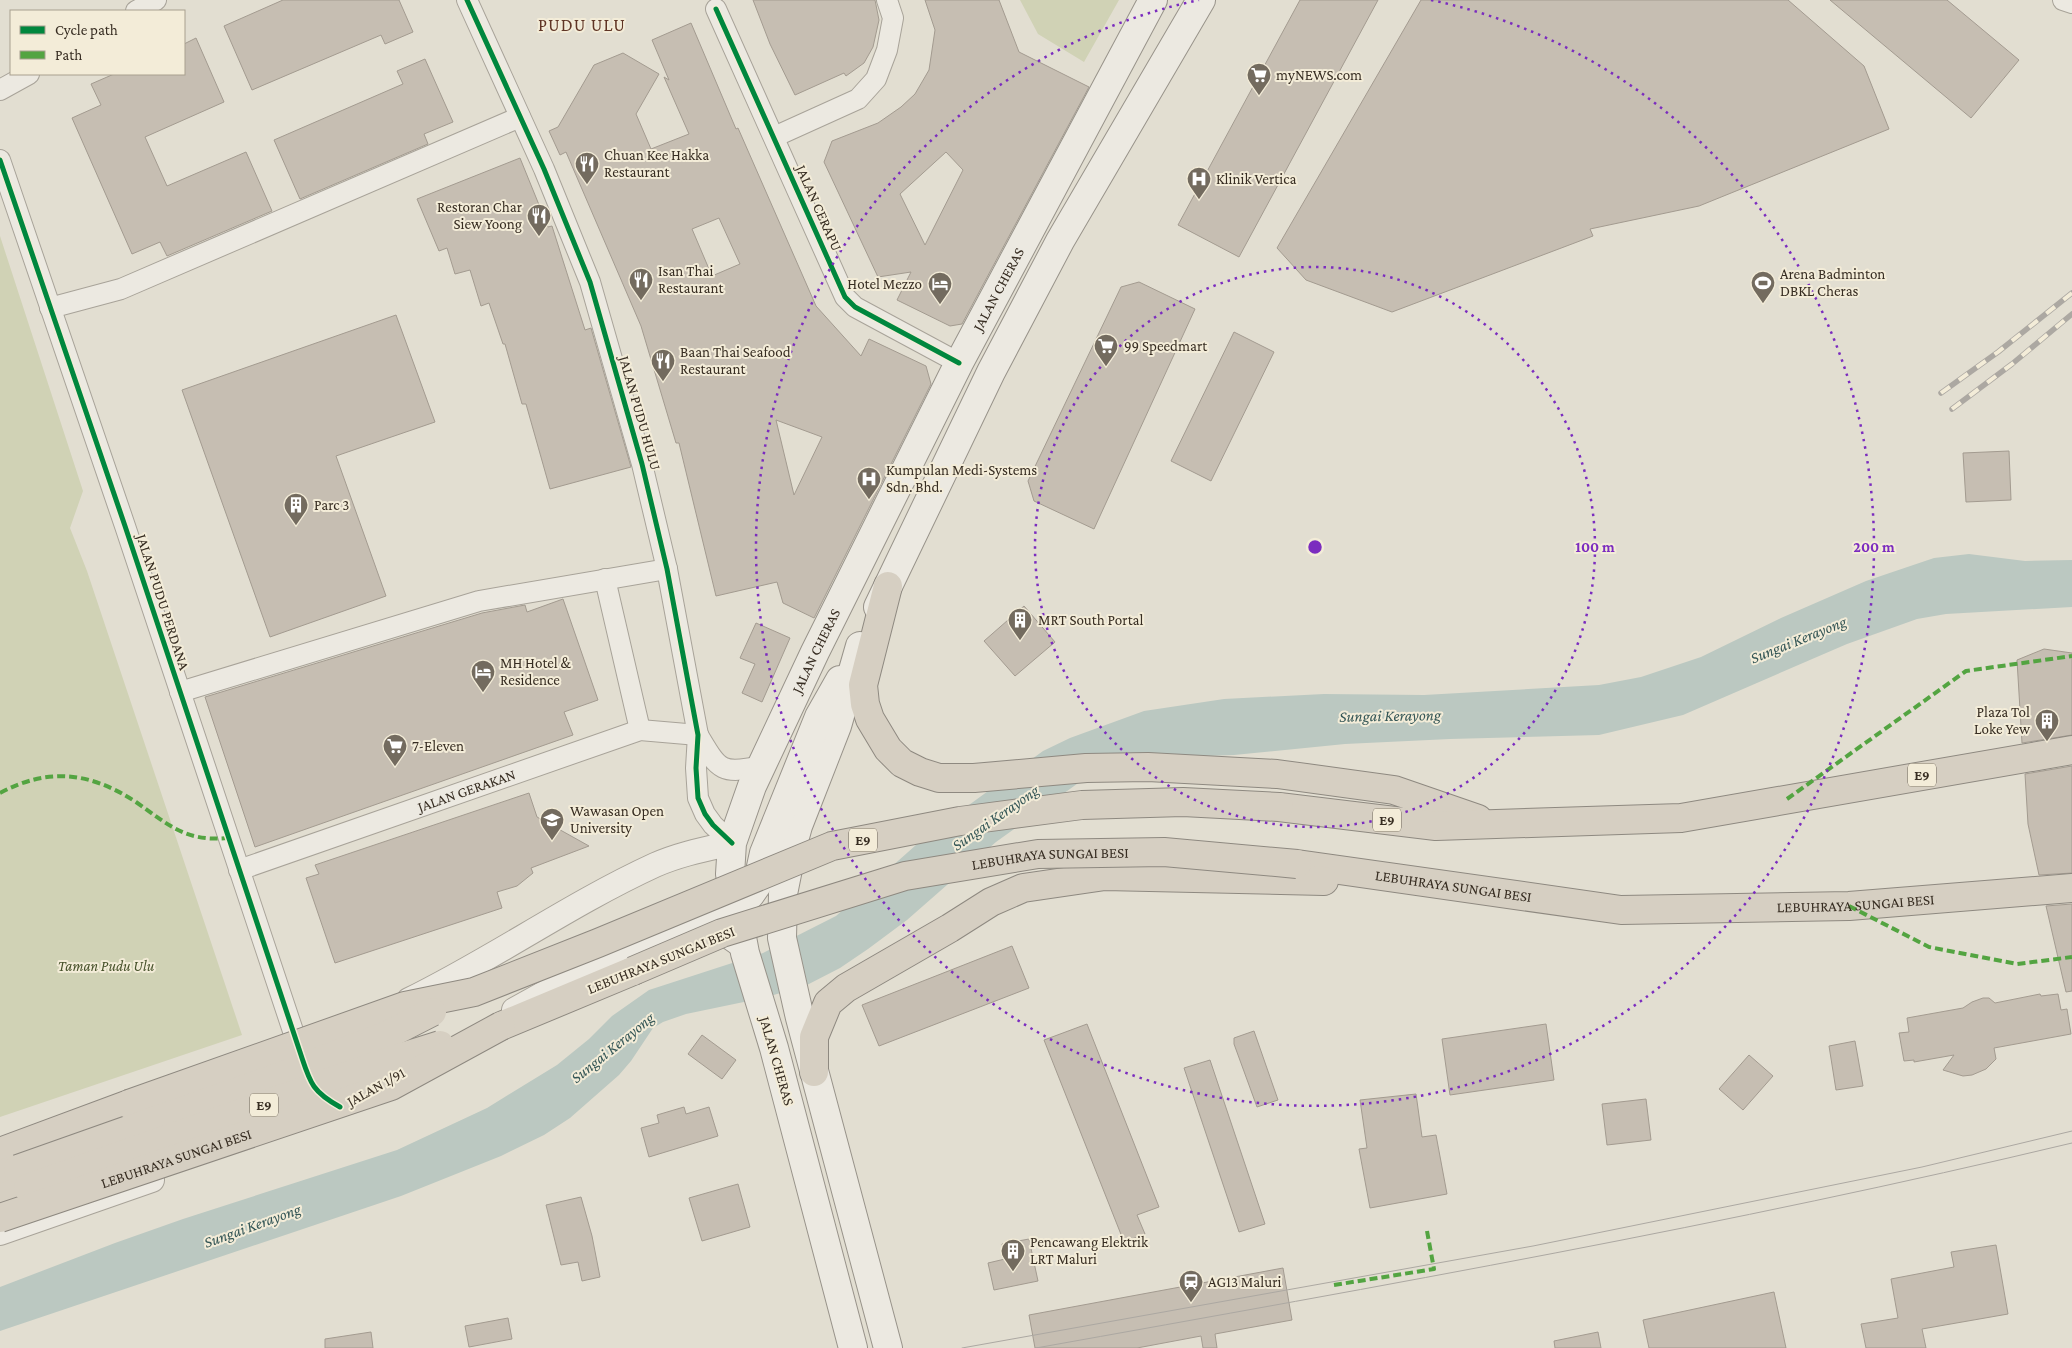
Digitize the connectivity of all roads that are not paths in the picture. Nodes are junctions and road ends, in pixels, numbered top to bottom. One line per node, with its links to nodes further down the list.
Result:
1 (156, 0): 9 (street)
2 (467, 0): 12 (street, JALAN PUDU HULU)
3 (887, 0): 13 (street)
4 (1153, 0): 16 (main road, JALAN CHERAS)
5 (1201, 0): 19 (main road)
6 (2063, 0): 7 (street)
7 (2072, 3)
8 (716, 9): 13 (street, JALAN CERAPU)
9 (138, 10)
10 (27, 75): 11 (street)
11 (0, 90)
12 (520, 117): 15 (street); 17 (street, JALAN PUDU HULU)
13 (774, 137): 16 (street, JALAN CERAPU)
14 (0, 160): 15 (street, JALAN PUDU PERDANA)
15 (50, 308): 21 (street, JALAN PUDU PERDANA)
16 (959, 363): 25 (main road, JALAN CHERAS)
17 (667, 569): 18 (street); 23 (street, JALAN PUDU HULU)
18 (605, 579): 21 (street); 22 (street)
19 (888, 586): 20 (main road); 26 (highway)
20 (860, 646): 28 (main road); 29 (main road)
21 (180, 692): 30 (street, JALAN PUDU PERDANA)
22 (640, 730): 23 (street, JALAN GERAKAN); 30 (street, JALAN GERAKAN)
23 (698, 735): 25 (street, JALAN PUDU HULU); 27 (street, JALAN PUDU HULU)
24 (2072, 750): 26 (highway, E9)
25 (762, 766): 27 (main road, JALAN CHERAS)
26 (1496, 826): 41 (highway, E9, bridge)
27 (732, 844): 28 (main road); 33 (main road, JALAN CHERAS); 37 (street)
28 (764, 853): 29 (main road); 33 (main road)
29 (787, 869): 38 (main road)
30 (240, 870): 37 (street, JALAN PUDU PERDANA)
31 (1415, 882): 32 (highway, LEBUHRAYA SUNGAI BESI / E9); 36 (highway, LEBUHRAYA SUNGAI BESI / E9, bridge); 38 (highway)
32 (2072, 888)
33 (736, 906): 34 (street, JALAN 1/91); 35 (main road, JALAN CHERAS)
34 (700, 920): 35 (main road); 39 (street, JALAN 1/91)
35 (744, 949): 46 (main road, JALAN CHERAS)
36 (501, 1026): 41 (highway, E9, bridge); 44 (highway, LEBUHRAYA SUNGAI BESI / E9, bridge)
37 (300, 1052): 39 (street); 40 (street)
38 (814, 1072): 47 (main road)
39 (340, 1107): 42 (street, JALAN 1/91)
40 (92, 1127): 41 (highway); 42 (street)
41 (9, 1168): 43 (highway, E9)
42 (122, 1191): 45 (street, JALAN 1/91)
43 (0, 1198)
44 (0, 1218)
45 (0, 1233)
46 (853, 1348)
47 (888, 1348)

